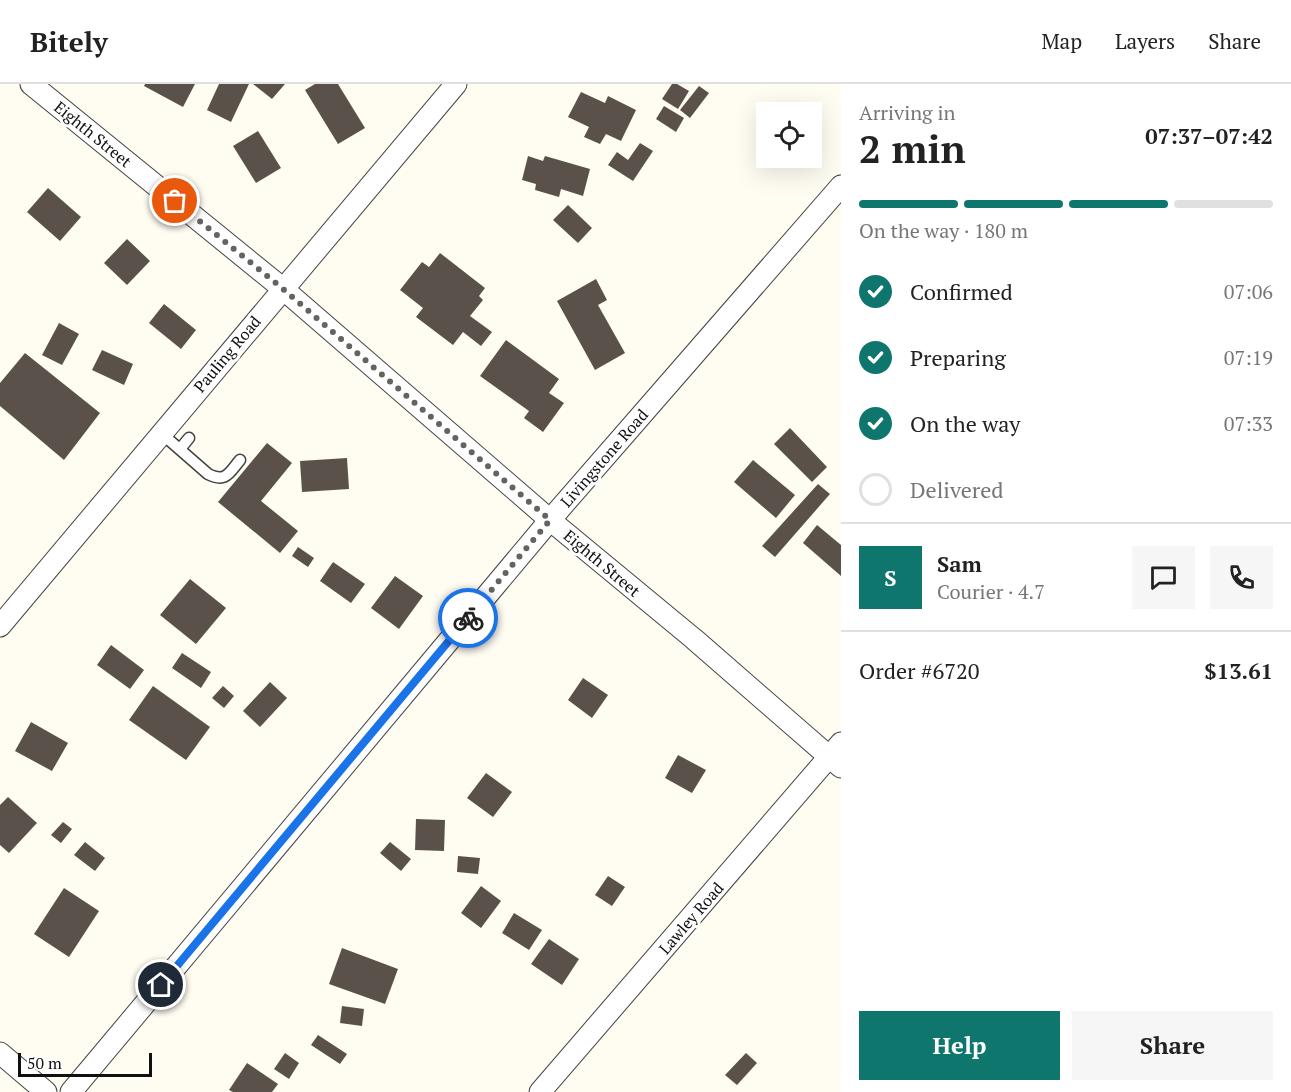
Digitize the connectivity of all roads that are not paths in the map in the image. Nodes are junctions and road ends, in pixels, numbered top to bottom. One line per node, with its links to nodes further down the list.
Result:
1 (32, 84): 4 (street, Eighth Street)
2 (456, 84): 4 (street, Pauling Road)
3 (841, 186): 9 (street, Livingstone Road)
4 (282, 288): 5 (street, Pauling Road); 9 (street, Eighth Street)
5 (161, 433): 7 (lane); 10 (street, Pauling Road)
6 (189, 438): 7 (lane)
7 (180, 449): 8 (lane)
8 (240, 460)
9 (550, 520): 11 (street, Eighth Street); 14 (street, Livingstone Road)
10 (0, 626)
11 (837, 756): 15 (street, Lawley Road)
12 (0, 1053): 13 (street)
13 (46, 1092)
14 (71, 1092)
15 (540, 1092)

